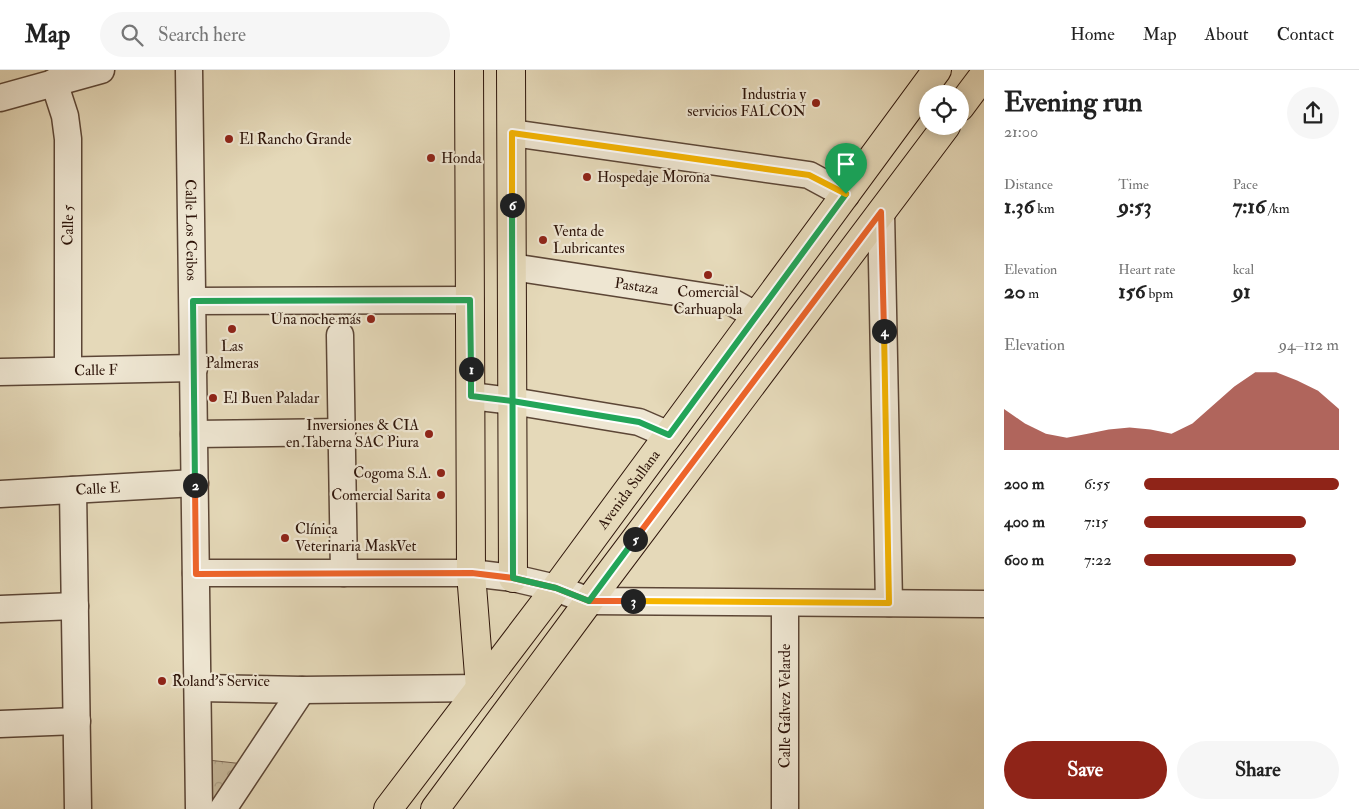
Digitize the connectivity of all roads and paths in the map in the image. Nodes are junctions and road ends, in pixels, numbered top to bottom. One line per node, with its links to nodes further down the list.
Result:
1 (101, 70): 7 (street)
2 (190, 70): 16 (street, Calle Los Ceibos)
3 (469, 70): 15 (main road)
4 (511, 70): 10 (main road)
5 (937, 70): 12 (main road, Avenida Sullana)
6 (979, 77): 8 (main road)
7 (54, 82): 9 (street); 20 (street, Calle 5)
8 (969, 93)
9 (0, 98)
10 (512, 133): 12 (street); 14 (main road)
11 (939, 135): 13 (main road)
12 (846, 194): 17 (main road, Avenida Sullana)
13 (881, 212): 35 (main road); 37 (street)
14 (512, 267): 17 (street, Pastaza); 23 (main road)
15 (470, 300): 16 (street); 22 (main road)
16 (193, 301): 19 (street, Calle Los Ceibos)
17 (757, 316): 26 (main road, Avenida Sullana)
18 (340, 335): 24 (street)
19 (194, 368): 20 (street, Calle F); 25 (street, Calle Los Ceibos)
20 (68, 370): 21 (street, Calle F)
21 (0, 372)
22 (471, 396): 23 (street); 31 (main road)
23 (512, 401): 26 (street); 33 (main road)
24 (342, 432): 25 (street); 30 (street)
25 (194, 434): 27 (street, Calle Los Ceibos)
26 (669, 435): 34 (main road, Avenida Sullana)
27 (195, 483): 28 (street, Calle E); 32 (street, Calle Los Ceibos)
28 (73, 490): 29 (street, Calle E); 39 (street)
29 (0, 494)
30 (344, 573): 31 (street); 32 (street)
31 (472, 573): 33 (street); 42 (main road)
32 (196, 574): 41 (street, Calle Los Ceibos)
33 (513, 578): 34 (street)
34 (556, 588): 35 (street); 42 (main road, Avenida Sullana)
35 (589, 601): 36 (street); 50 (main road)
36 (785, 603): 37 (street); 51 (street, Calle Gálvez Velarde)
37 (889, 603): 38 (street)
38 (984, 604)
39 (75, 606): 40 (street); 44 (street)
40 (0, 609)
41 (198, 688): 43 (street); 47 (street, Calle Los Ceibos)
42 (480, 688): 43 (street); 49 (main road, Avenida Sullana)
43 (302, 690): 48 (street)
44 (77, 721): 45 (street); 46 (street)
45 (0, 724)
46 (78, 809)
47 (200, 809)
48 (223, 809)
49 (388, 809)
50 (435, 809)
51 (785, 809)

